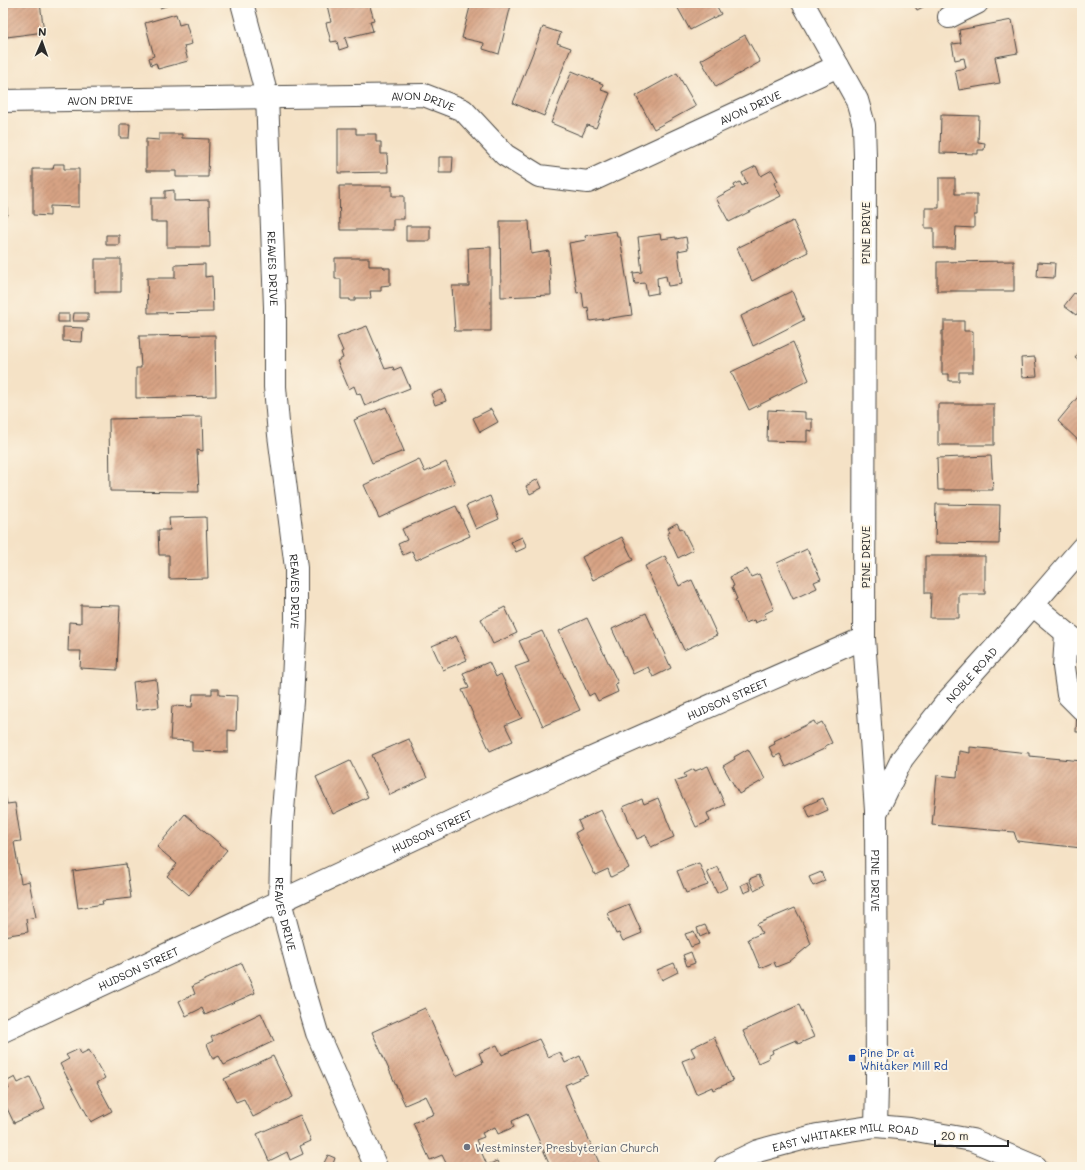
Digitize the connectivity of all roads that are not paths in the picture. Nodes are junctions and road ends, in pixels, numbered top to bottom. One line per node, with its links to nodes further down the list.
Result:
1 (242, 3): 6 (street, REAVES DRIVE)
2 (803, 3): 5 (street, PINE DRIVE)
3 (977, 3): 4 (street)
4 (949, 17)
5 (838, 66): 6 (street, AVON DRIVE); 10 (street, PINE DRIVE)
6 (267, 96): 7 (street, AVON DRIVE); 14 (street, REAVES DRIVE)
7 (3, 102)
8 (1082, 548): 9 (street, NOBLE ROAD)
9 (1033, 605): 11 (street); 13 (street, NOBLE ROAD)
10 (864, 638): 13 (street, PINE DRIVE); 14 (street, HUDSON STREET)
11 (1074, 639): 12 (street)
12 (1082, 709)
13 (876, 811): 16 (street, PINE DRIVE)
14 (280, 901): 15 (street, HUDSON STREET); 17 (street, REAVES DRIVE)
15 (3, 1031)
16 (876, 1126): 18 (street, EAST WHITAKER MILL ROAD); 19 (street, EAST WHITAKER MILL ROAD)
17 (376, 1167)
18 (725, 1167)
19 (1036, 1167)

